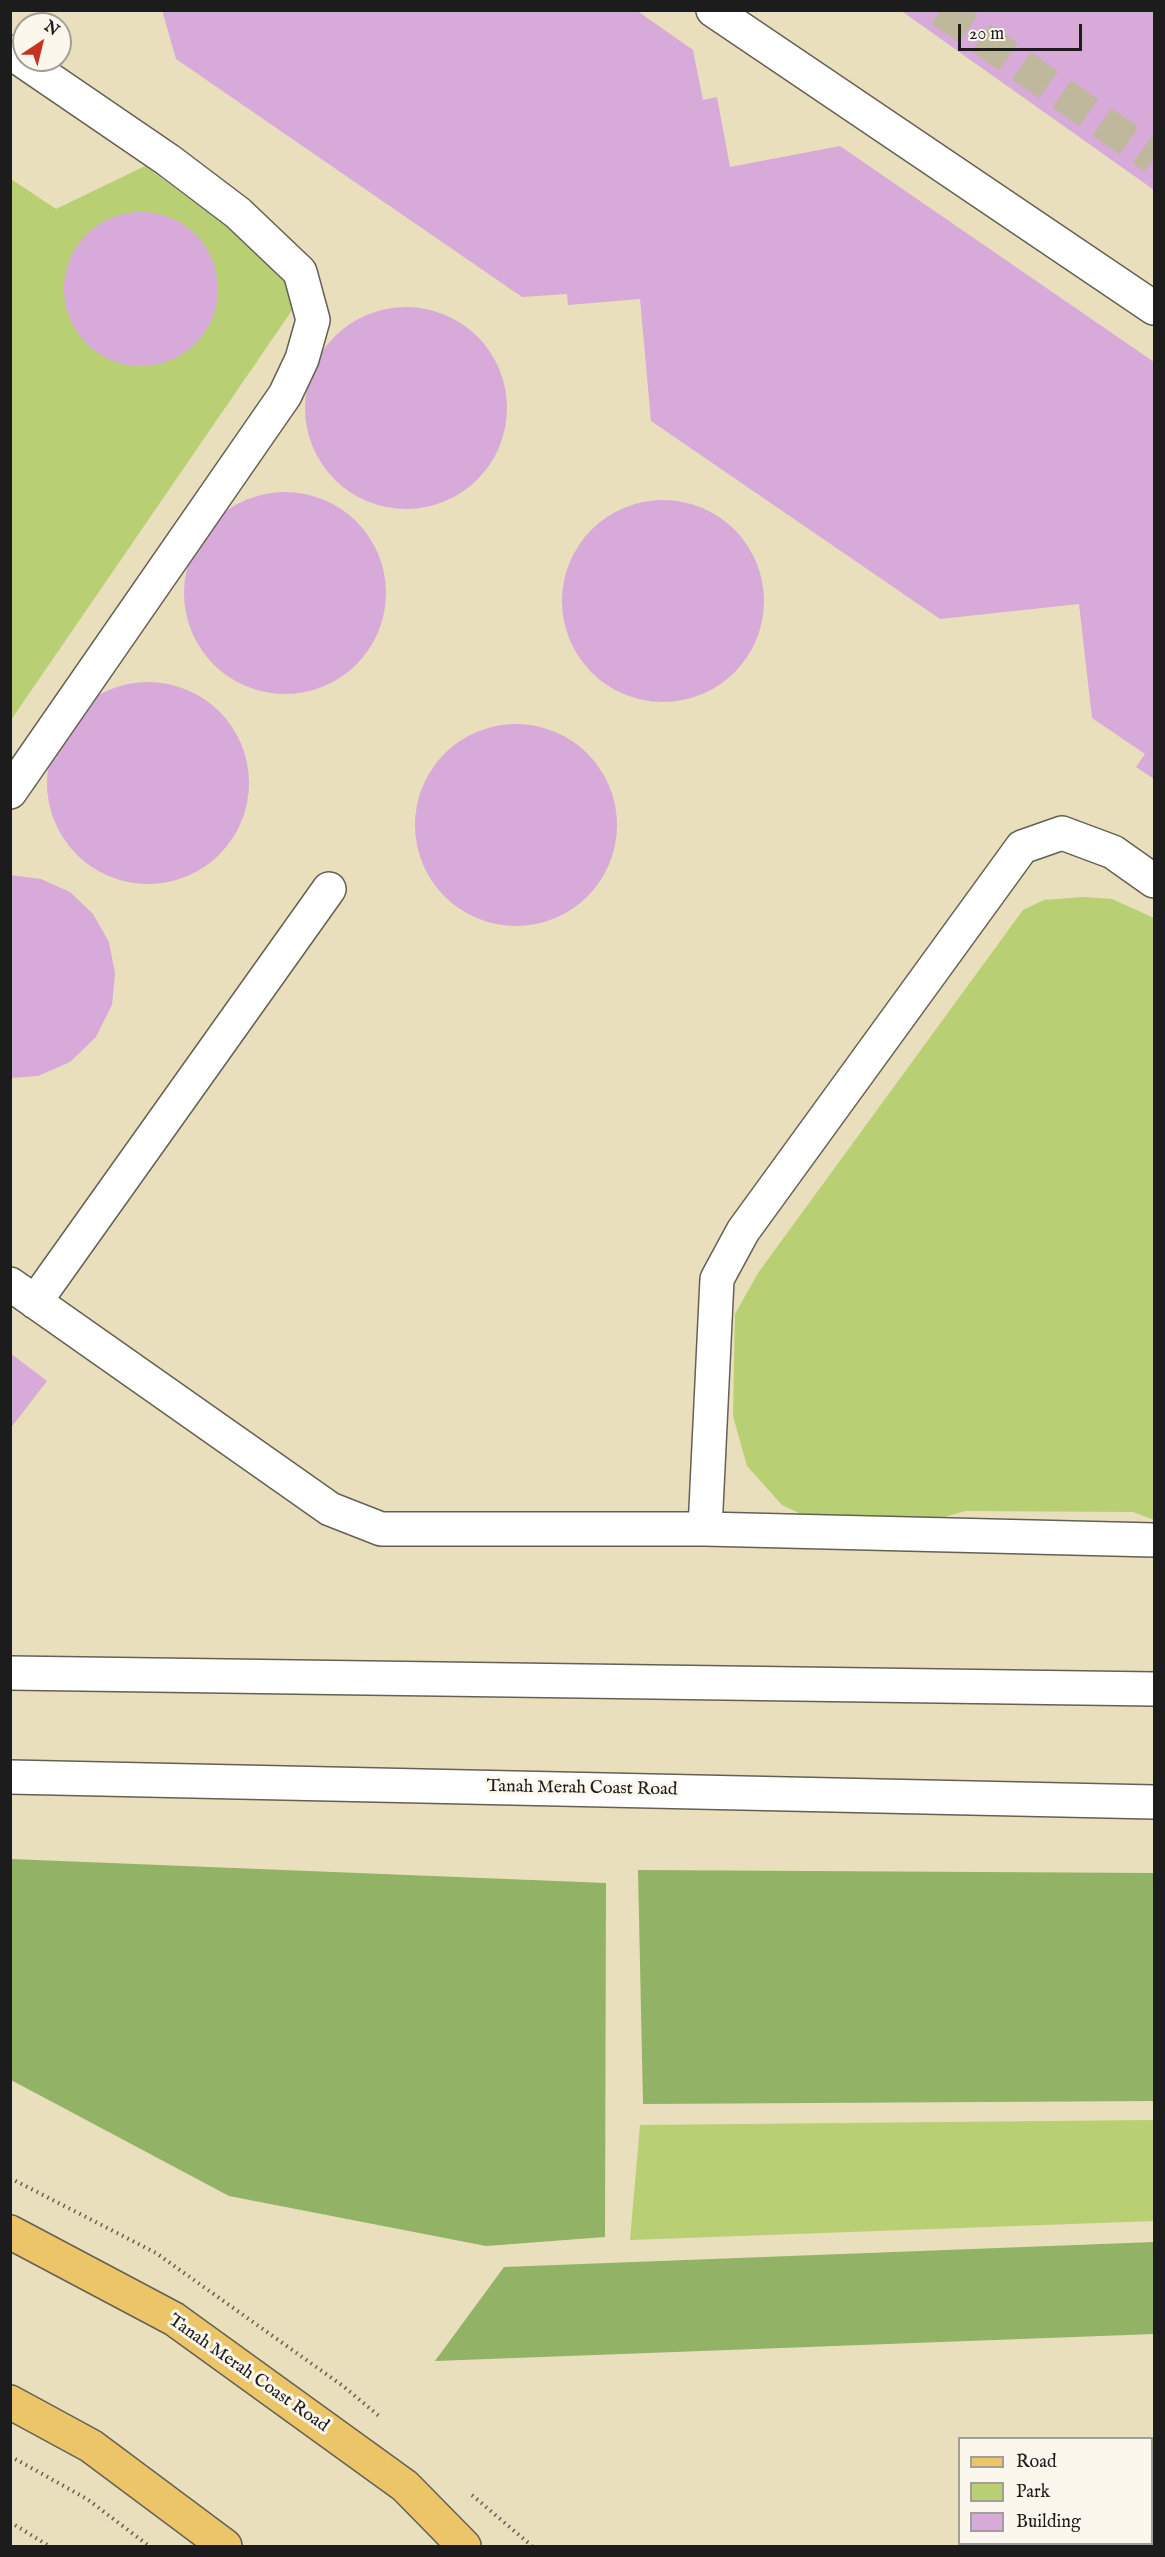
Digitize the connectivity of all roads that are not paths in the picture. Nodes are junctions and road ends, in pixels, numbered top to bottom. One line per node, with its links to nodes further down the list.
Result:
1 (713, 10): 3 (street)
2 (10, 52): 4 (street)
3 (1155, 308)
4 (10, 792)
5 (1155, 881): 8 (street)
6 (329, 889): 7 (street)
7 (23, 1293): 8 (street)
8 (705, 1529): 9 (street)
9 (1155, 1540)
10 (10, 1673): 11 (street)
11 (1155, 1689)
12 (10, 1777): 13 (street, Tanah Merah Coast Road)
13 (1155, 1802)
14 (10, 2232): 17 (main road, Tanah Merah Coast Road)
15 (10, 2402): 16 (main road)
16 (225, 2547)
17 (465, 2547)

